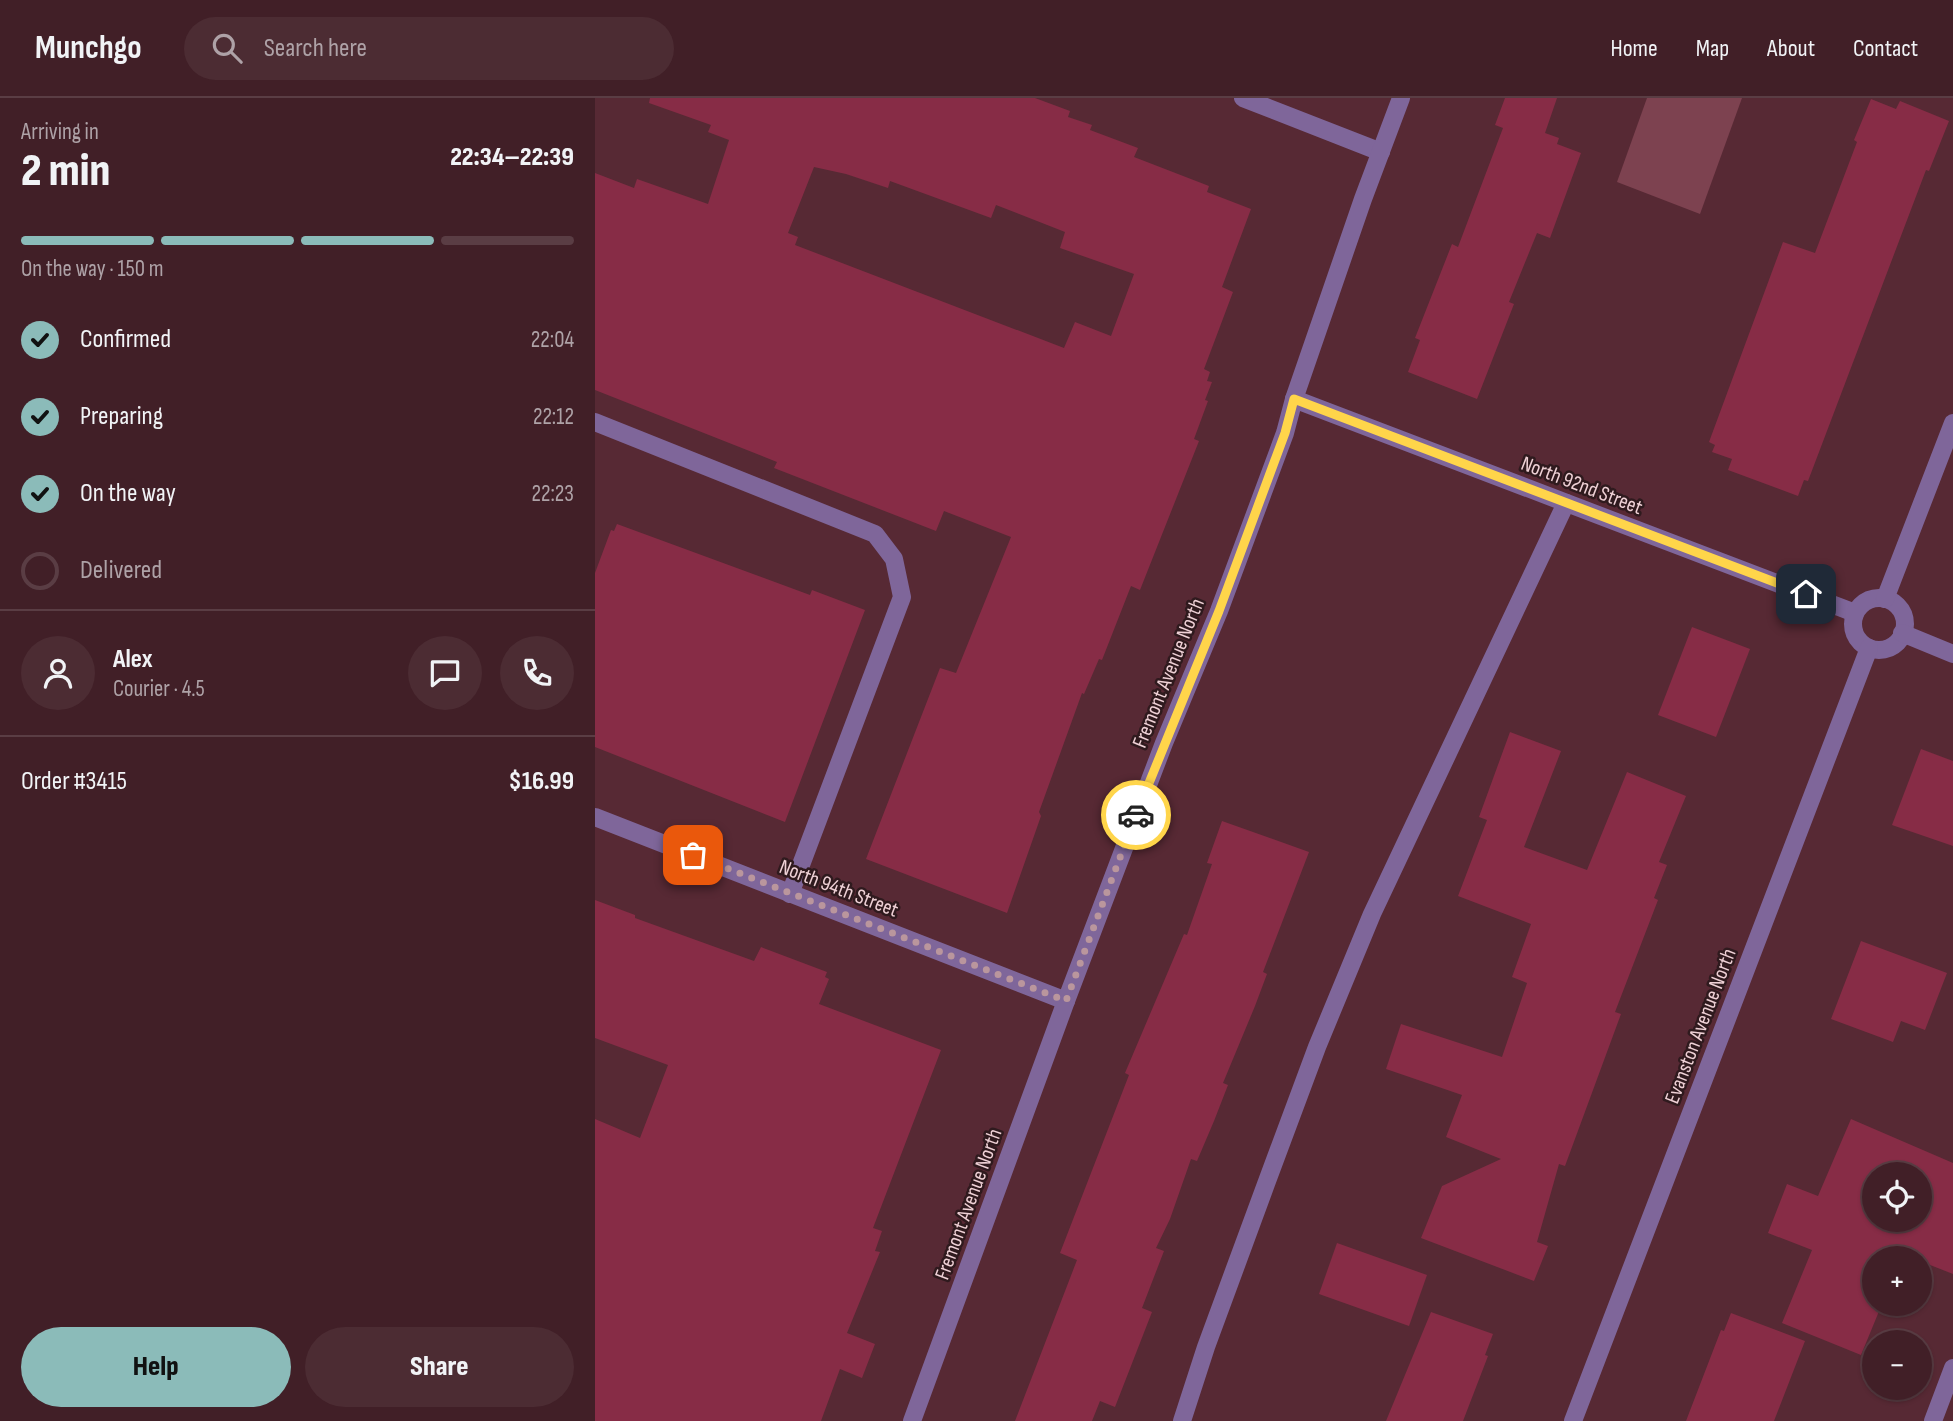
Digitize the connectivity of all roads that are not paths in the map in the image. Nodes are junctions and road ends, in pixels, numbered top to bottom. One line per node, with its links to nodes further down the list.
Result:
1 (1243, 98): 3 (street)
2 (1401, 98): 3 (street, Fremont Avenue North)
3 (1381, 152): 4 (street, Fremont Avenue North)
4 (1294, 399): 7 (street, North 92nd Street); 15 (street, Fremont Avenue North)
5 (595, 422): 14 (street)
6 (1953, 423): 8 (street)
7 (1566, 503): 9 (street, North 92nd Street); 18 (street)
8 (1885, 599): 9 (street); 10 (street)
9 (1855, 613): 11 (street)
10 (1902, 634): 11 (street); 12 (street)
11 (1869, 648): 19 (street, Evanston Avenue North)
12 (1953, 654)
13 (595, 817): 14 (street, North 94th Street)
14 (790, 894): 15 (street, North 94th Street)
15 (1066, 1001): 17 (street, Fremont Avenue North)
16 (1953, 1368): 20 (street)
17 (912, 1421)
18 (1182, 1421)
19 (1573, 1421)
20 (1933, 1421)

